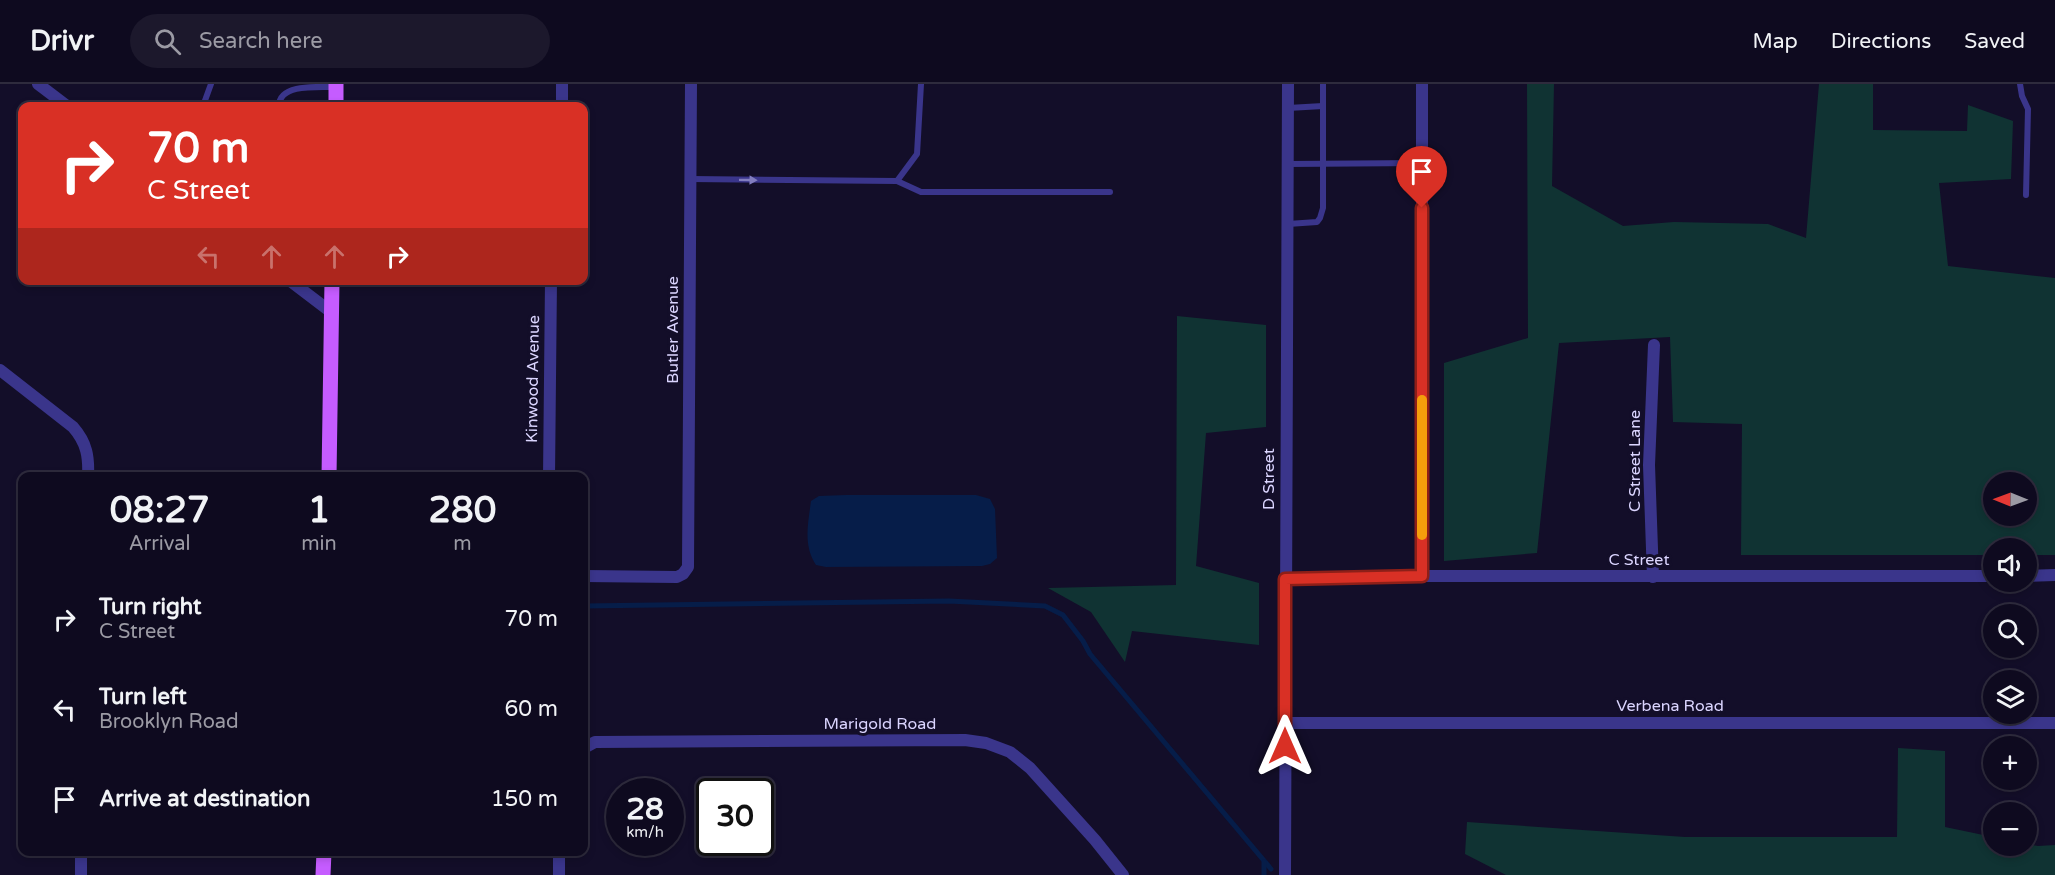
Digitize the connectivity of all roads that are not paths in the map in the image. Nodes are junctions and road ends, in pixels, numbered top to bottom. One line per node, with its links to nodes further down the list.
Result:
1 (38, 84): 11 (street)
2 (211, 84): 12 (lane)
3 (562, 84): 15 (street)
4 (691, 84): 21 (street, Butler Avenue)
5 (921, 84): 22 (lane)
6 (1288, 84): 17 (street, D Street)
7 (1323, 84): 16 (lane)
8 (1422, 84): 18 (street)
9 (2020, 84): 24 (lane)
10 (336, 86): 13 (lane); 14 (main road)
11 (62, 102)
12 (204, 102)
13 (279, 102)
14 (336, 102)
15 (561, 102)
16 (1323, 106): 17 (lane); 20 (lane)
17 (1288, 108): 19 (street, D Street)
18 (1422, 163): 20 (lane); 36 (street)
19 (1287, 164): 20 (lane); 25 (street, D Street)
20 (1323, 164): 25 (lane)
21 (690, 179): 22 (lane, one-way to 22); 35 (street, Butler Avenue)
22 (897, 181): 23 (lane)
23 (1110, 192)
24 (2026, 195)
25 (1287, 224): 41 (street, D Street)
26 (296, 285): 29 (street)
27 (333, 285): 29 (main road)
28 (551, 285): 34 (street, Kinwood Avenue)
29 (332, 312): 33 (main road)
30 (1654, 345): 40 (street, C Street Lane)
31 (0, 370): 32 (street)
32 (88, 472)
33 (329, 472)
34 (549, 472)
35 (588, 576)
36 (1422, 576): 40 (street, C Street); 41 (street, C Street)
37 (1983, 576): 40 (street, C Street)
38 (2037, 576): 39 (street)
39 (2055, 576)
40 (1653, 577)
41 (1285, 579): 42 (street, D Street)
42 (1285, 723): 43 (street, Verbena Road); 52 (street, D Street)
43 (2055, 723)
44 (588, 746): 51 (street, Marigold Road)
45 (81, 856): 48 (street)
46 (324, 856): 49 (main road)
47 (559, 856): 50 (street)
48 (81, 875)
49 (323, 875)
50 (559, 875)
51 (1123, 875)
52 (1285, 875)

